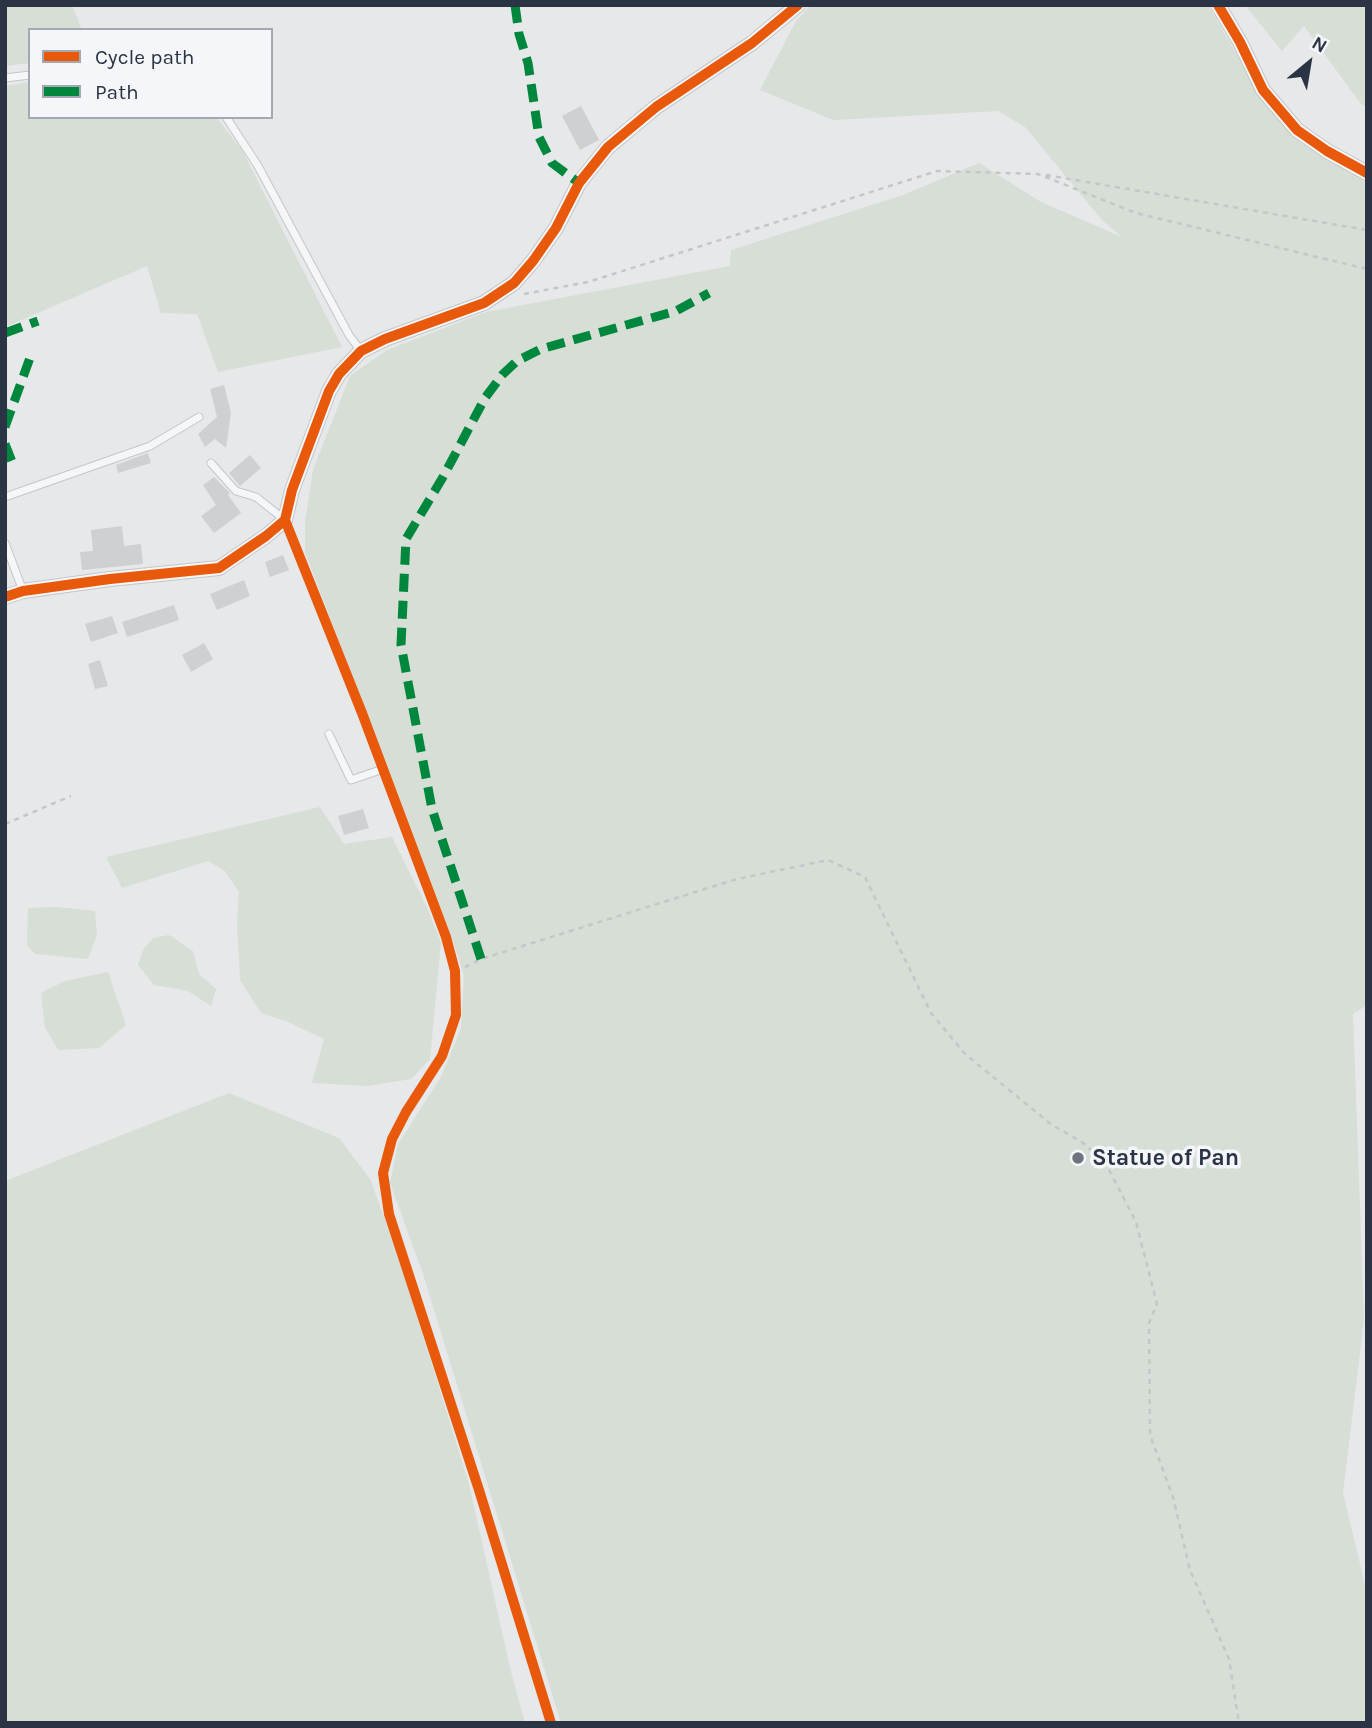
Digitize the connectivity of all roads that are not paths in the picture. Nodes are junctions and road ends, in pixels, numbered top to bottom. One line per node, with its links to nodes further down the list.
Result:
1 (798, 5): 7 (street)
2 (1218, 5): 6 (street)
3 (28, 75): 4 (lane)
4 (5, 78)
5 (227, 119): 7 (lane)
6 (1367, 173)
7 (361, 351): 11 (street)
8 (199, 417): 10 (lane)
9 (211, 463): 11 (lane)
10 (5, 497)
11 (285, 520): 13 (street); 16 (lane)
12 (5, 543): 13 (lane)
13 (23, 591): 14 (street)
14 (5, 597)
15 (329, 734): 16 (lane)
16 (383, 769): 17 (lane)
17 (551, 1723)

